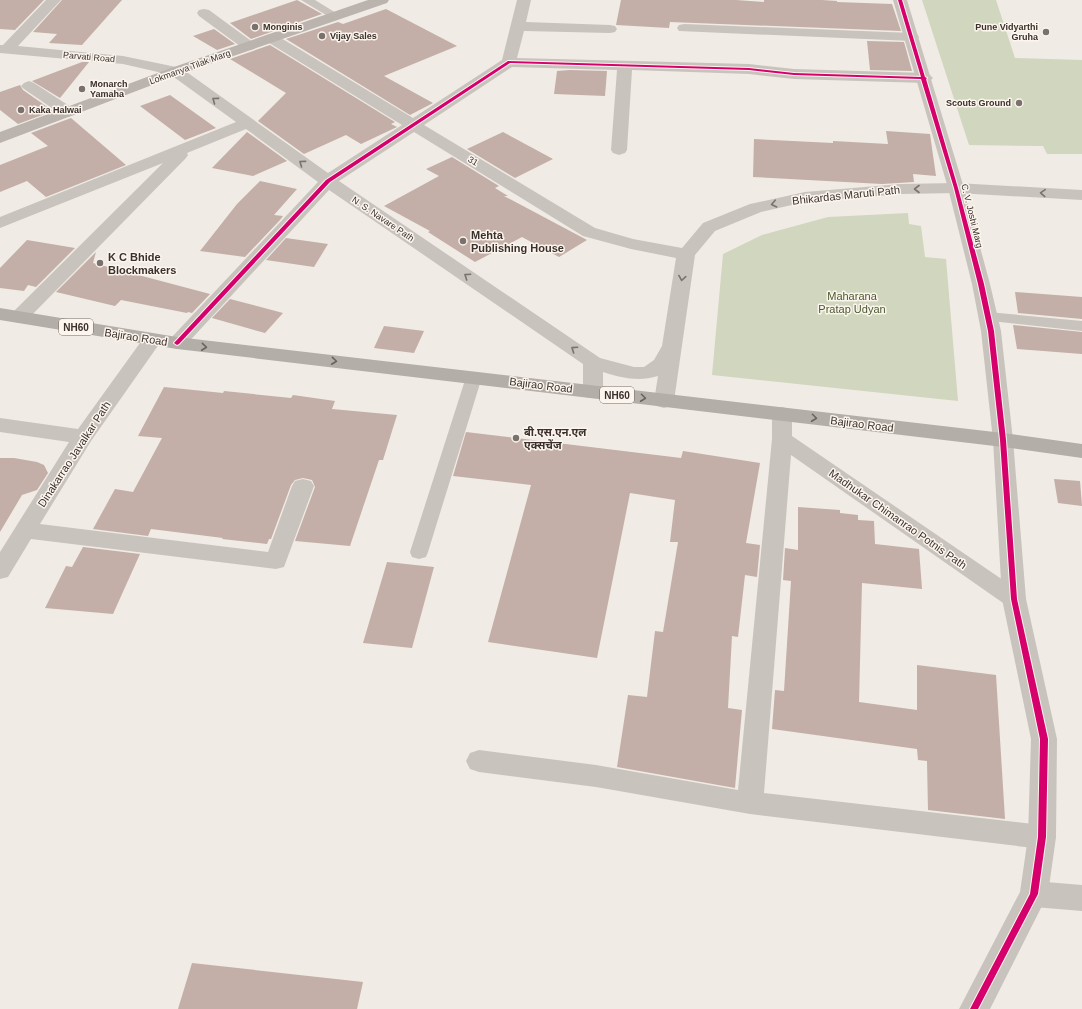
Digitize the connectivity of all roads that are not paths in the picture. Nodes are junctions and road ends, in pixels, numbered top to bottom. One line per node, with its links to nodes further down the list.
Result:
1 (54, 0): 14 (street)
2 (307, 0): 7 (lane)
3 (382, 0): 7 (main road, Lokmanya Tilak Marg)
4 (524, 0): 8 (street)
5 (900, 0): 11 (street, C. V. Joshi Marg)
6 (204, 13): 13 (street)
7 (335, 16): 12 (main road, Lokmanya Tilak Marg)
8 (518, 26): 10 (street); 15 (street)
9 (684, 28): 11 (street)
10 (610, 29)
11 (912, 37): 18 (street, C. V. Joshi Marg)
12 (271, 38): 13 (main road, Lokmanya Tilak Marg); 22 (street, 31)
13 (249, 46): 17 (main road, Lokmanya Tilak Marg)
14 (4, 49): 17 (street, Parvati Road)
15 (509, 62): 16 (street); 22 (street)
16 (625, 65): 18 (street); 25 (street)
17 (176, 72): 20 (main road, Lokmanya Tilak Marg); 21 (street, N. S. Navare Path, one-way to 17)
18 (925, 78): 27 (street, C. V. Joshi Marg)
19 (29, 86): 20 (street)
20 (68, 112): 23 (main road, Lokmanya Tilak Marg)
21 (246, 122): 24 (street); 26 (street, N. S. Navare Path, one-way to 21)
22 (413, 125): 26 (street); 30 (street, 31)
23 (0, 138)
24 (186, 148): 29 (street); 32 (street)
25 (619, 150)
26 (328, 181): 36 (street); 38 (street, N. S. Navare Path, one-way to 26)
27 (956, 188): 28 (street, Bhikardas Maruti Path, one-way to 27); 30 (street, Bhikardas Maruti Path, one-way to 30); 33 (street, C. V. Joshi Marg)
28 (1082, 195)
29 (0, 223)
30 (686, 254): 37 (street, one-way to 37)
31 (0, 314): 32 (highway, Bajirao Road / NH60)
32 (19, 317): 35 (highway, Bajirao Road / NH60)
33 (988, 317): 34 (lane); 46 (street, C. V. Joshi Marg)
34 (1082, 326)
35 (152, 340): 36 (highway, Bajirao Road / NH60); 44 (street, Dinakarrao Javalkar Path)
36 (177, 344): 39 (highway, Bajirao Road / NH60, one-way to 39)
37 (671, 348): 38 (street, N. S. Navare Path); 41 (street)
38 (593, 362): 40 (street)
39 (474, 377): 40 (highway, Bajirao Road / NH60); 50 (lane)
40 (593, 392): 41 (highway, Bajirao Road / NH60, one-way to 41)
41 (664, 401): 42 (highway, Bajirao Road / NH60)
42 (782, 414): 45 (street); 46 (highway, Bajirao Road / NH60, one-way to 46)
43 (0, 425): 44 (street)
44 (83, 437): 49 (street, Dinakarrao Javalkar Path)
45 (782, 439): 52 (street, Madhukar Chimanrao Potnis Path); 54 (street)
46 (1003, 440): 47 (highway, Bajirao Road / NH60); 52 (street)
47 (1082, 451)
48 (303, 486): 49 (street)
49 (25, 530): 51 (street, Dinakarrao Javalkar Path)
50 (419, 552)
51 (0, 571)
52 (1014, 599): 55 (street)
53 (479, 761): 54 (street)
54 (750, 803): 55 (street)
55 (1042, 837): 56 (street)
56 (1034, 894): 57 (street); 58 (street)
57 (1082, 898)
58 (974, 1009)

